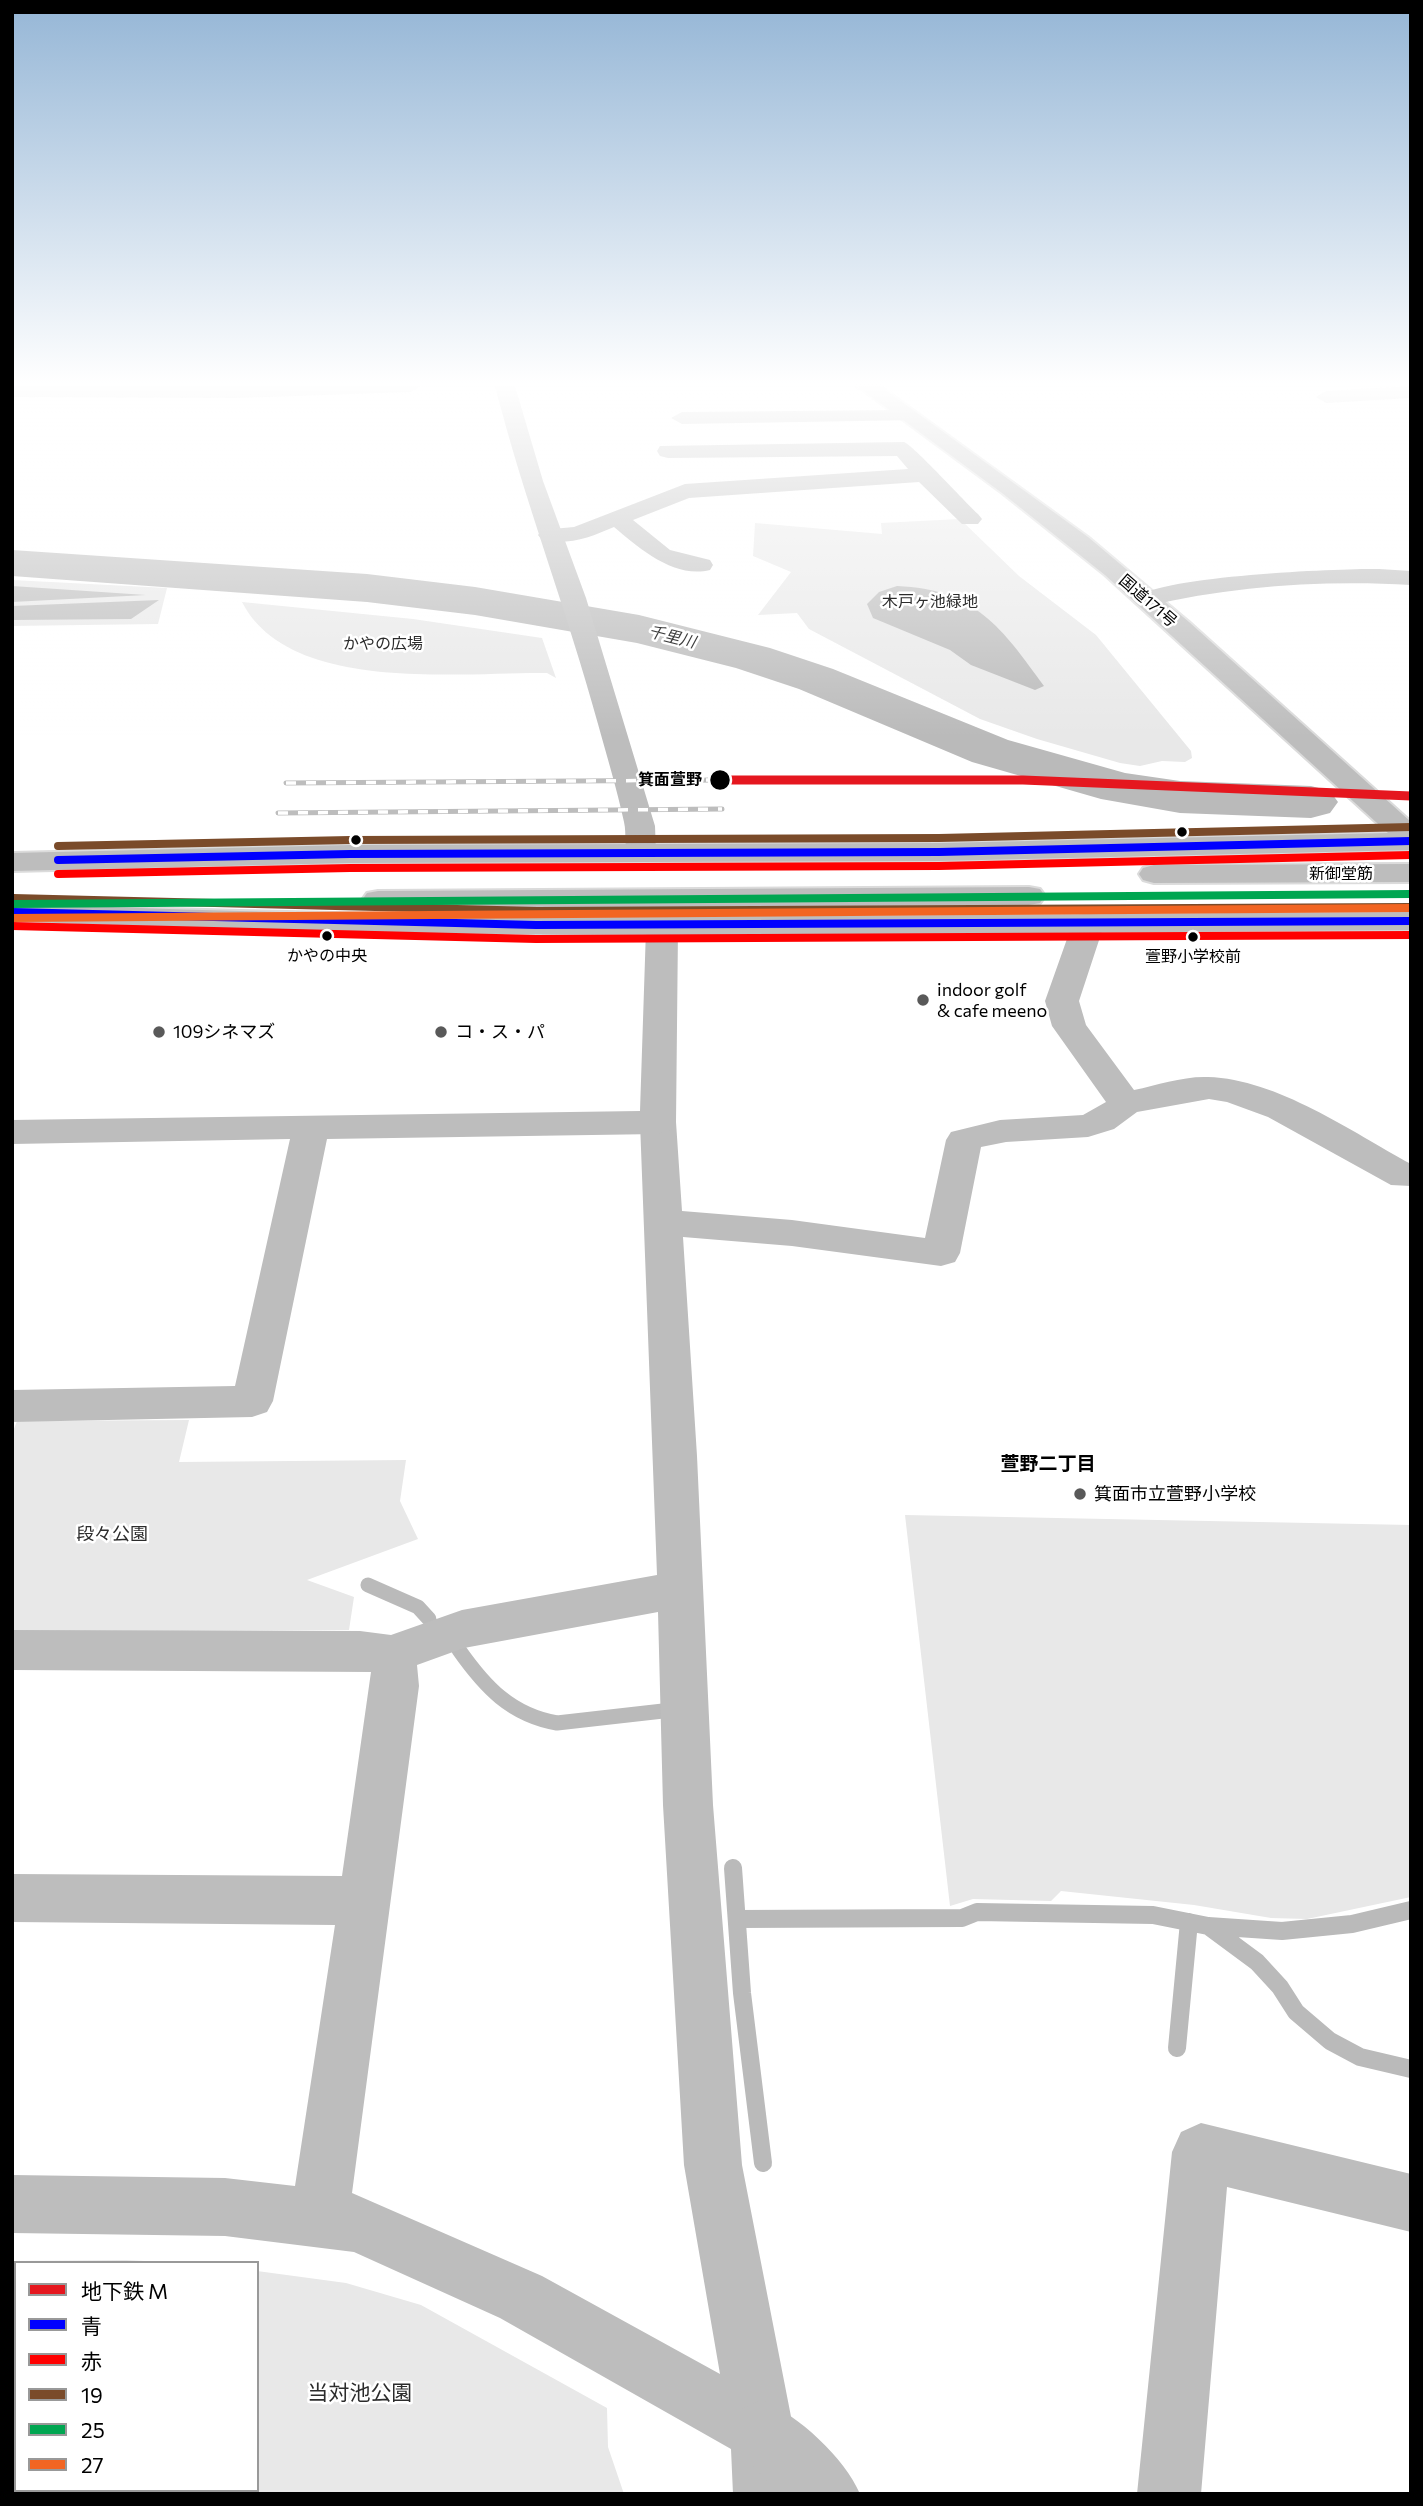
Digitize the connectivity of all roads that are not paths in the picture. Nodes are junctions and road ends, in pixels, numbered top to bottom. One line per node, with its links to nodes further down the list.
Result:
1 (541, 503): 7 (main road)
2 (656, 503): 5 (main road)
3 (953, 503): 6 (main road)
4 (1027, 503): 10 (main road, 国道171号)
5 (617, 518): 7 (main road); 8 (main road)
6 (970, 519)
7 (551, 535): 12 (main road)
8 (700, 567)
9 (1411, 579): 10 (main road)
10 (1149, 599): 11 (main road, 国道171号)
11 (1411, 839): 12 (main road)
12 (641, 852): 13 (main road)
13 (12, 862)
14 (1411, 873): 17 (main road, 新御堂筋)
15 (12, 877): 17 (main road, 新御堂筋)
16 (1411, 894): 17 (main road, 新御堂筋)
17 (1085, 897): 18 (main road, 新御堂筋); 20 (main road); 21 (main road); 22 (main road)
18 (12, 904)
19 (12, 912): 21 (main road)
20 (1411, 921)
21 (662, 929): 23 (main road)
22 (1125, 1103): 26 (main road); 27 (main road)
23 (658, 1122): 24 (main road); 27 (main road)
24 (310, 1128): 25 (main road); 28 (main road)
25 (12, 1132)
26 (1404, 1176)
27 (663, 1222): 29 (main road)
28 (12, 1406)
29 (679, 1590): 31 (main road); 37 (main road)
30 (12, 1650): 31 (main road)
31 (391, 1655): 33 (main road)
32 (12, 1898): 33 (main road)
33 (366, 1901): 36 (main road)
34 (1411, 2203): 40 (main road)
35 (12, 2204): 36 (main road)
36 (319, 2218): 37 (main road)
37 (762, 2432): 38 (main road); 39 (main road)
38 (765, 2494)
39 (828, 2494)
40 (1168, 2494)

